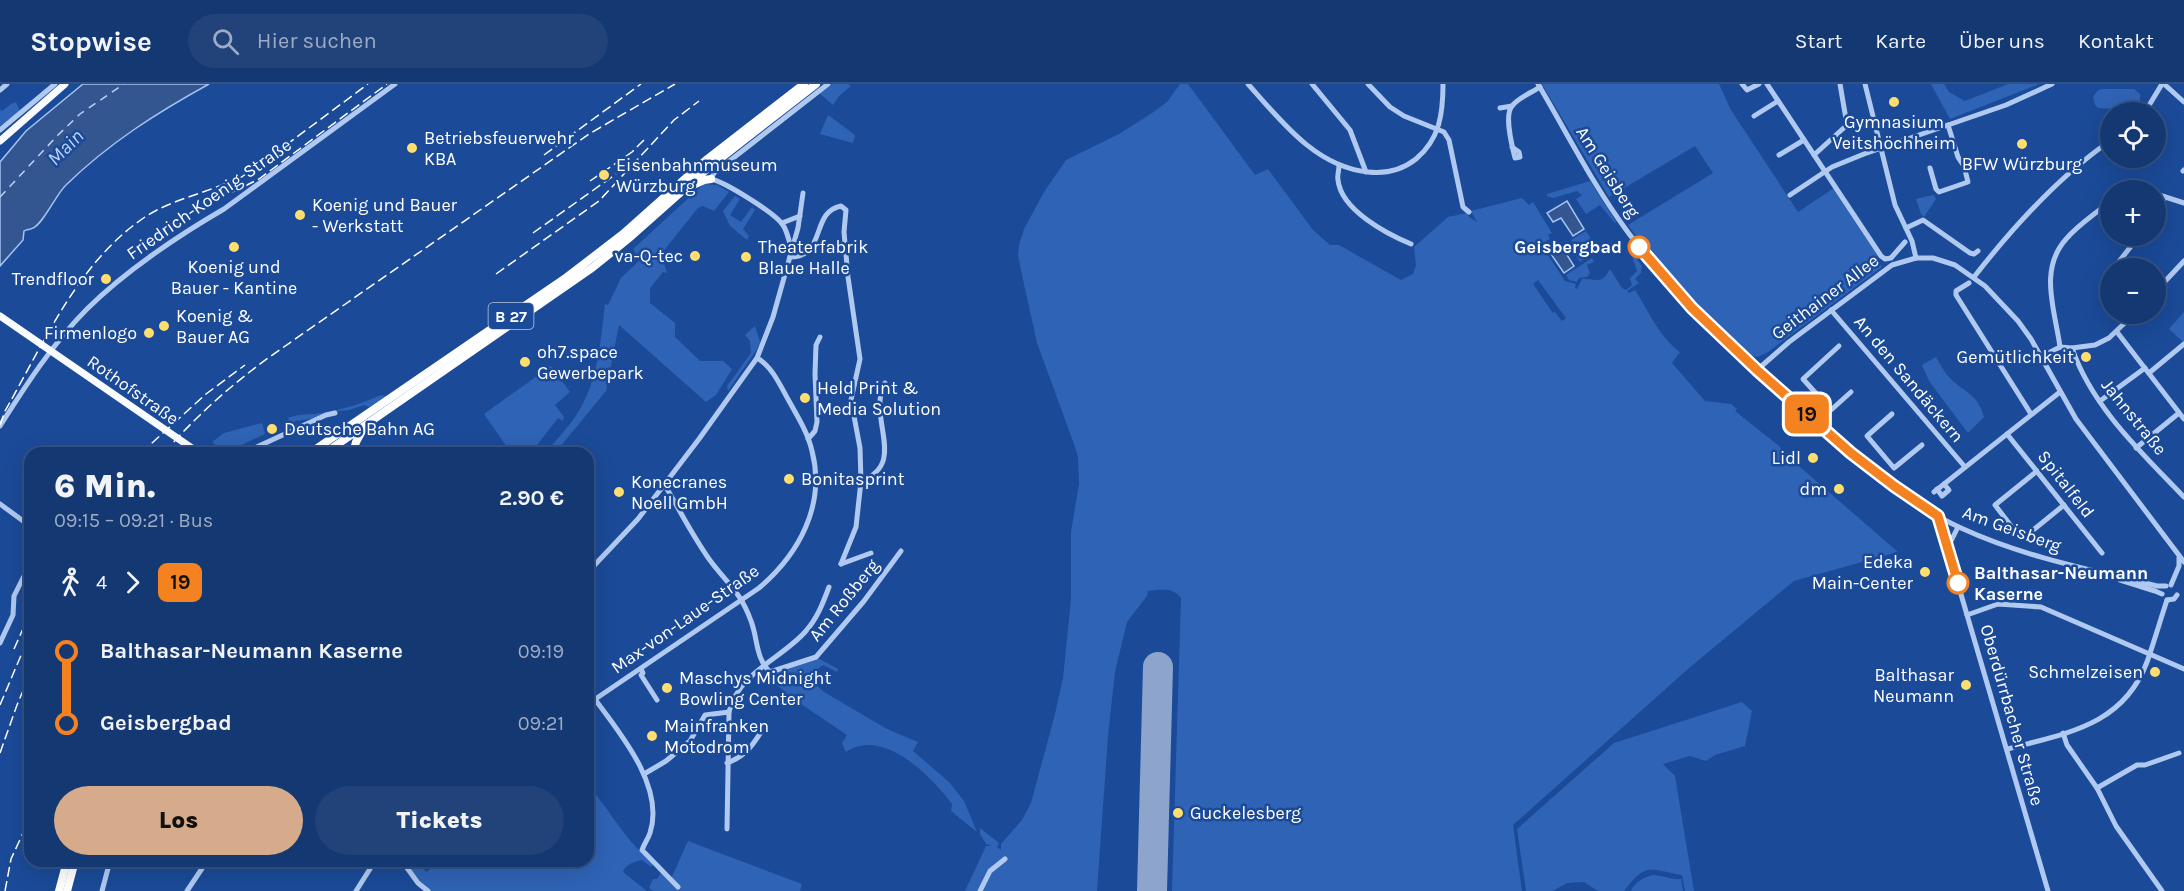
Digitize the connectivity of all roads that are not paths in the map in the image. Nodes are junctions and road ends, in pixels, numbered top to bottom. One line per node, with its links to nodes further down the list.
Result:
1 (7, 84): 20 (street)
2 (55, 84): 29 (street)
3 (65, 84): 31 (main road)
4 (395, 84): 75 (street, Friedrich-Koenig-Straße)
5 (804, 84): 42 (highway, B 27)
6 (816, 84): 42 (highway, B 27)
7 (828, 84): 41 (street)
8 (1248, 84): 37 (street)
9 (1312, 84): 40 (street)
10 (1368, 84): 28 (street)
11 (1443, 84): 28 (street)
12 (1742, 84): 13 (street)
13 (1759, 84)
14 (1767, 84): 21 (street)
15 (1840, 84): 36 (street)
16 (1865, 84): 34 (street)
17 (2052, 84): 27 (street)
18 (2163, 84): 22 (street); 23 (street)
19 (1539, 86): 24 (street); 78 (street, Am Geisberg)
20 (0, 90)
21 (1778, 101): 26 (street); 30 (street)
22 (2151, 102)
23 (2184, 102)
24 (1512, 105): 25 (street); 32 (street)
25 (1500, 108)
26 (1754, 116)
27 (1948, 125): 34 (street); 38 (street)
28 (1438, 128): 40 (street); 48 (street)
29 (0, 130)
30 (1804, 140): 35 (street); 36 (street)
31 (0, 141)
32 (1512, 147)
33 (2100, 147): 63 (street)
34 (1880, 148): 39 (street); 51 (street)
35 (1779, 155)
36 (1814, 155): 39 (street)
37 (1339, 166): 40 (street); 53 (street)
38 (1930, 168)
39 (1826, 171): 44 (street); 52 (street)
40 (1366, 172)
41 (711, 179): 42 (highway); 50 (street)
42 (674, 193): 89 (highway, B 27); 96 (highway, B 27)
43 (803, 193): 49 (street)
44 (1790, 195)
45 (2166, 197): 46 (street)
46 (2184, 203)
47 (2100, 209): 73 (street)
48 (1469, 212)
49 (800, 216): 50 (street); 55 (street)
50 (782, 223): 55 (street)
51 (1906, 228): 56 (street); 58 (street)
52 (1905, 242)
53 (1411, 244)
54 (2131, 246): 59 (street)
55 (791, 249): 57 (street)
56 (1978, 251)
57 (790, 257): 76 (street); 102 (street)
58 (1916, 258): 63 (street); 66 (street, Geithainer Allee)
59 (2122, 258)
60 (2184, 261): 61 (street)
61 (2177, 268): 62 (street); 64 (street)
62 (2184, 275)
63 (1974, 277): 77 (street)
64 (2166, 280)
65 (1969, 283): 87 (street)
66 (1831, 310): 78 (street, Geithainer Allee); 100 (street, An den Sandäckern)
67 (2, 317): 75 (main road, Rothofstraße)
68 (2125, 324): 69 (street)
69 (2117, 332): 74 (street); 79 (street)
70 (820, 338): 92 (street)
71 (2184, 344): 79 (street)
72 (1839, 346): 81 (street)
73 (2060, 347): 74 (street); 77 (street)
74 (2072, 348): 83 (street, Jahnstraße)
75 (51, 351): 90 (street, Friedrich-Koenig-Straße); 94 (main road, Rothofstraße)
76 (757, 357): 92 (street, Max-von-Laue-Straße); 103 (street)
77 (2041, 357): 82 (street)
78 (1757, 370): 108 (street, Am Geisberg)
79 (2147, 370): 83 (street); 85 (street)
80 (885, 383): 102 (street)
81 (1851, 392)
82 (2060, 392): 87 (street); 115 (street)
83 (2100, 401): 99 (street, Jahnstraße)
84 (335, 413): 95 (street)
85 (2180, 413): 88 (street); 99 (street)
86 (1893, 414): 93 (street)
87 (2031, 414): 91 (street)
88 (2184, 419)
89 (366, 425): 97 (highway, B 27); 98 (highway)
90 (0, 426)
91 (2007, 434): 100 (street); 101 (street, Spitalfeld)
92 (808, 439): 124 (street, Max-von-Laue-Straße)
93 (1922, 445)
94 (189, 447)
95 (257, 447)
96 (319, 447)
97 (334, 447)
98 (355, 447)
99 (2136, 448): 105 (street, Jahnstraße)
100 (1965, 467): 104 (street)
101 (2037, 471): 107 (street, Spitalfeld); 107 (street)
102 (861, 481): 113 (street)
103 (664, 484): 116 (street); 124 (street)
104 (1936, 490)
105 (2184, 497)
106 (0, 504): 109 (street)
107 (2064, 505): 114 (street, Spitalfeld)
108 (1938, 516): 110 (street, Am Geisberg); 111 (street, Oberdürrbacher Straße)
109 (24, 522)
110 (1955, 525): 111 (street); 117 (street, Am Geisberg)
111 (1947, 544): 126 (street, Oberdürrbacher Straße)
112 (901, 551): 129 (street, Am Roßberg)
113 (871, 553)
114 (2102, 553)
115 (2182, 558): 119 (street)
116 (594, 566)
117 (2096, 572): 119 (street, Am Geisberg); 121 (street, Am Geisberg)
118 (24, 576): 127 (street)
119 (2169, 585): 121 (street); 122 (street)
120 (830, 587): 129 (street)
121 (2162, 594): 125 (street)
122 (2177, 595): 123 (street); 125 (street)
123 (2184, 597)
124 (742, 600): 129 (street); 130 (street, Max-von-Laue-Straße)
125 (2167, 600): 128 (street)
126 (1967, 615): 128 (street); 137 (street, Oberdürrbacher Straße)
127 (0, 644)
128 (2149, 653): 131 (street); 136 (street)
129 (764, 666): 134 (street)
130 (640, 669): 132 (street, Max-von-Laue-Straße); 133 (street)
131 (2184, 669)
132 (595, 699): 140 (street)
133 (657, 700)
134 (729, 712): 139 (street); 140 (street)
135 (766, 724): 139 (street)
136 (2063, 733): 137 (street); 141 (street)
137 (2007, 749): 158 (street, Oberdürrbacher Straße)
138 (2179, 753): 141 (street)
139 (727, 763): 142 (street)
140 (644, 774): 150 (street)
141 (2097, 788): 159 (street)
142 (727, 829)
143 (1005, 860): 157 (street)
144 (65, 867): 151 (highway)
145 (73, 867): 152 (highway)
146 (108, 867): 153 (street)
147 (203, 867): 154 (street)
148 (371, 867): 155 (street)
149 (406, 867): 156 (street)
150 (678, 887)
151 (59, 891)
152 (67, 891)
153 (102, 891)
154 (187, 891)
155 (356, 891)
156 (428, 891)
157 (980, 891)
158 (2048, 891)
159 (2162, 891)

